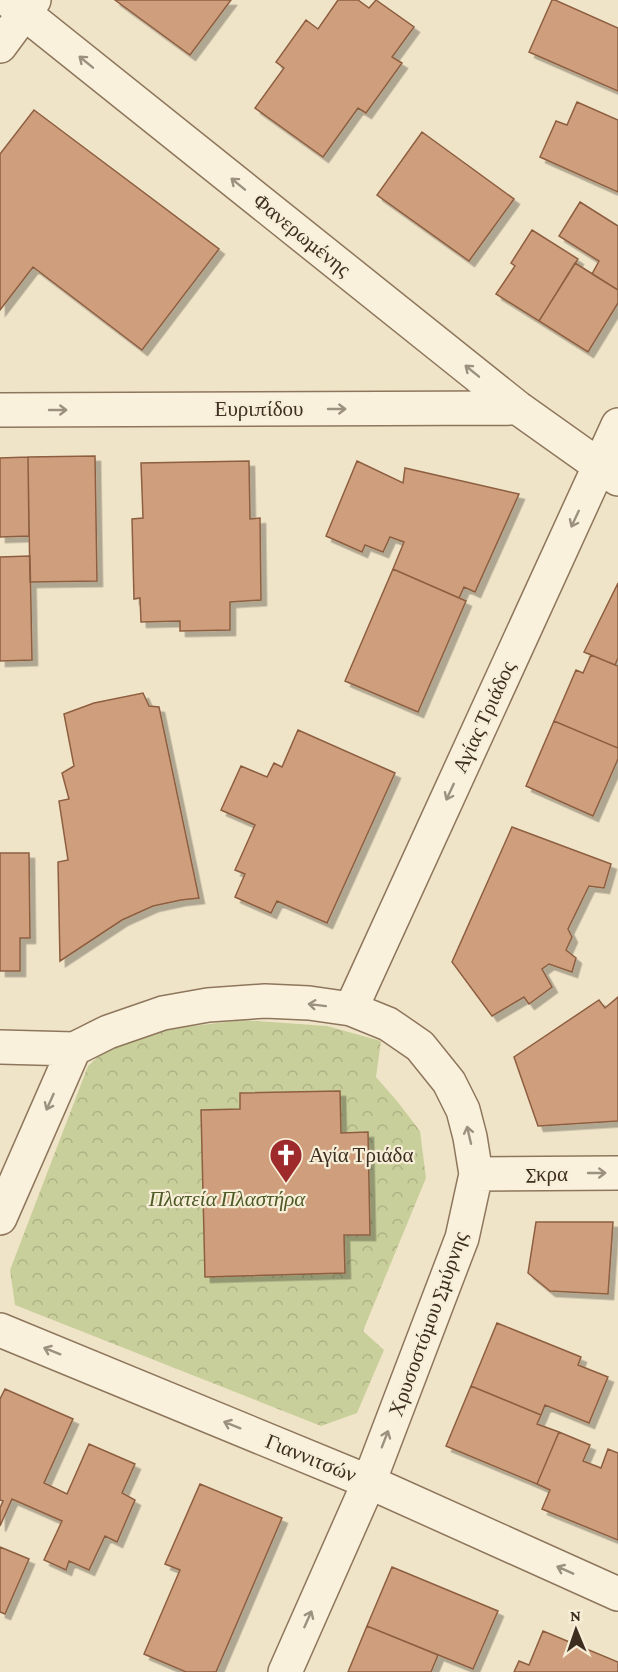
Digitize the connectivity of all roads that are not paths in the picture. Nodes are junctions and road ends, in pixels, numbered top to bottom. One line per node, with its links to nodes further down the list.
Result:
1 (22, 4): 2 (street); 3 (street, Φανερωμένης, one-way to 1)
2 (0, 46)
3 (518, 408): 4 (street, Ευριπίδου, one-way to 3); 6 (street, Φανερωμένης)
4 (0, 410)
5 (618, 425): 6 (street, Αγίας Τριάδος)
6 (609, 472): 7 (street, Αγίας Τριάδος, one-way to 7)
7 (351, 1009): 9 (street, Χρυσοστόμου Σμύρνης, one-way to 9); 11 (street, Χρυσοστόμου Σμύρνης, one-way to 7)
8 (0, 1047): 9 (street)
9 (74, 1049): 12 (street, one-way to 12)
10 (618, 1173): 11 (street, Σκρα, one-way to 10)
11 (476, 1174): 14 (street, Χρυσοστόμου Σμύρνης, one-way to 11)
12 (0, 1218)
13 (0, 1330): 14 (street, Γιαννιτσών, one-way to 13)
14 (369, 1482): 15 (street, Γιαννιτσών, one-way to 14); 16 (street, Χρυσοστόμου Σμύρνης, one-way to 14)
15 (618, 1594)
16 (285, 1672)

